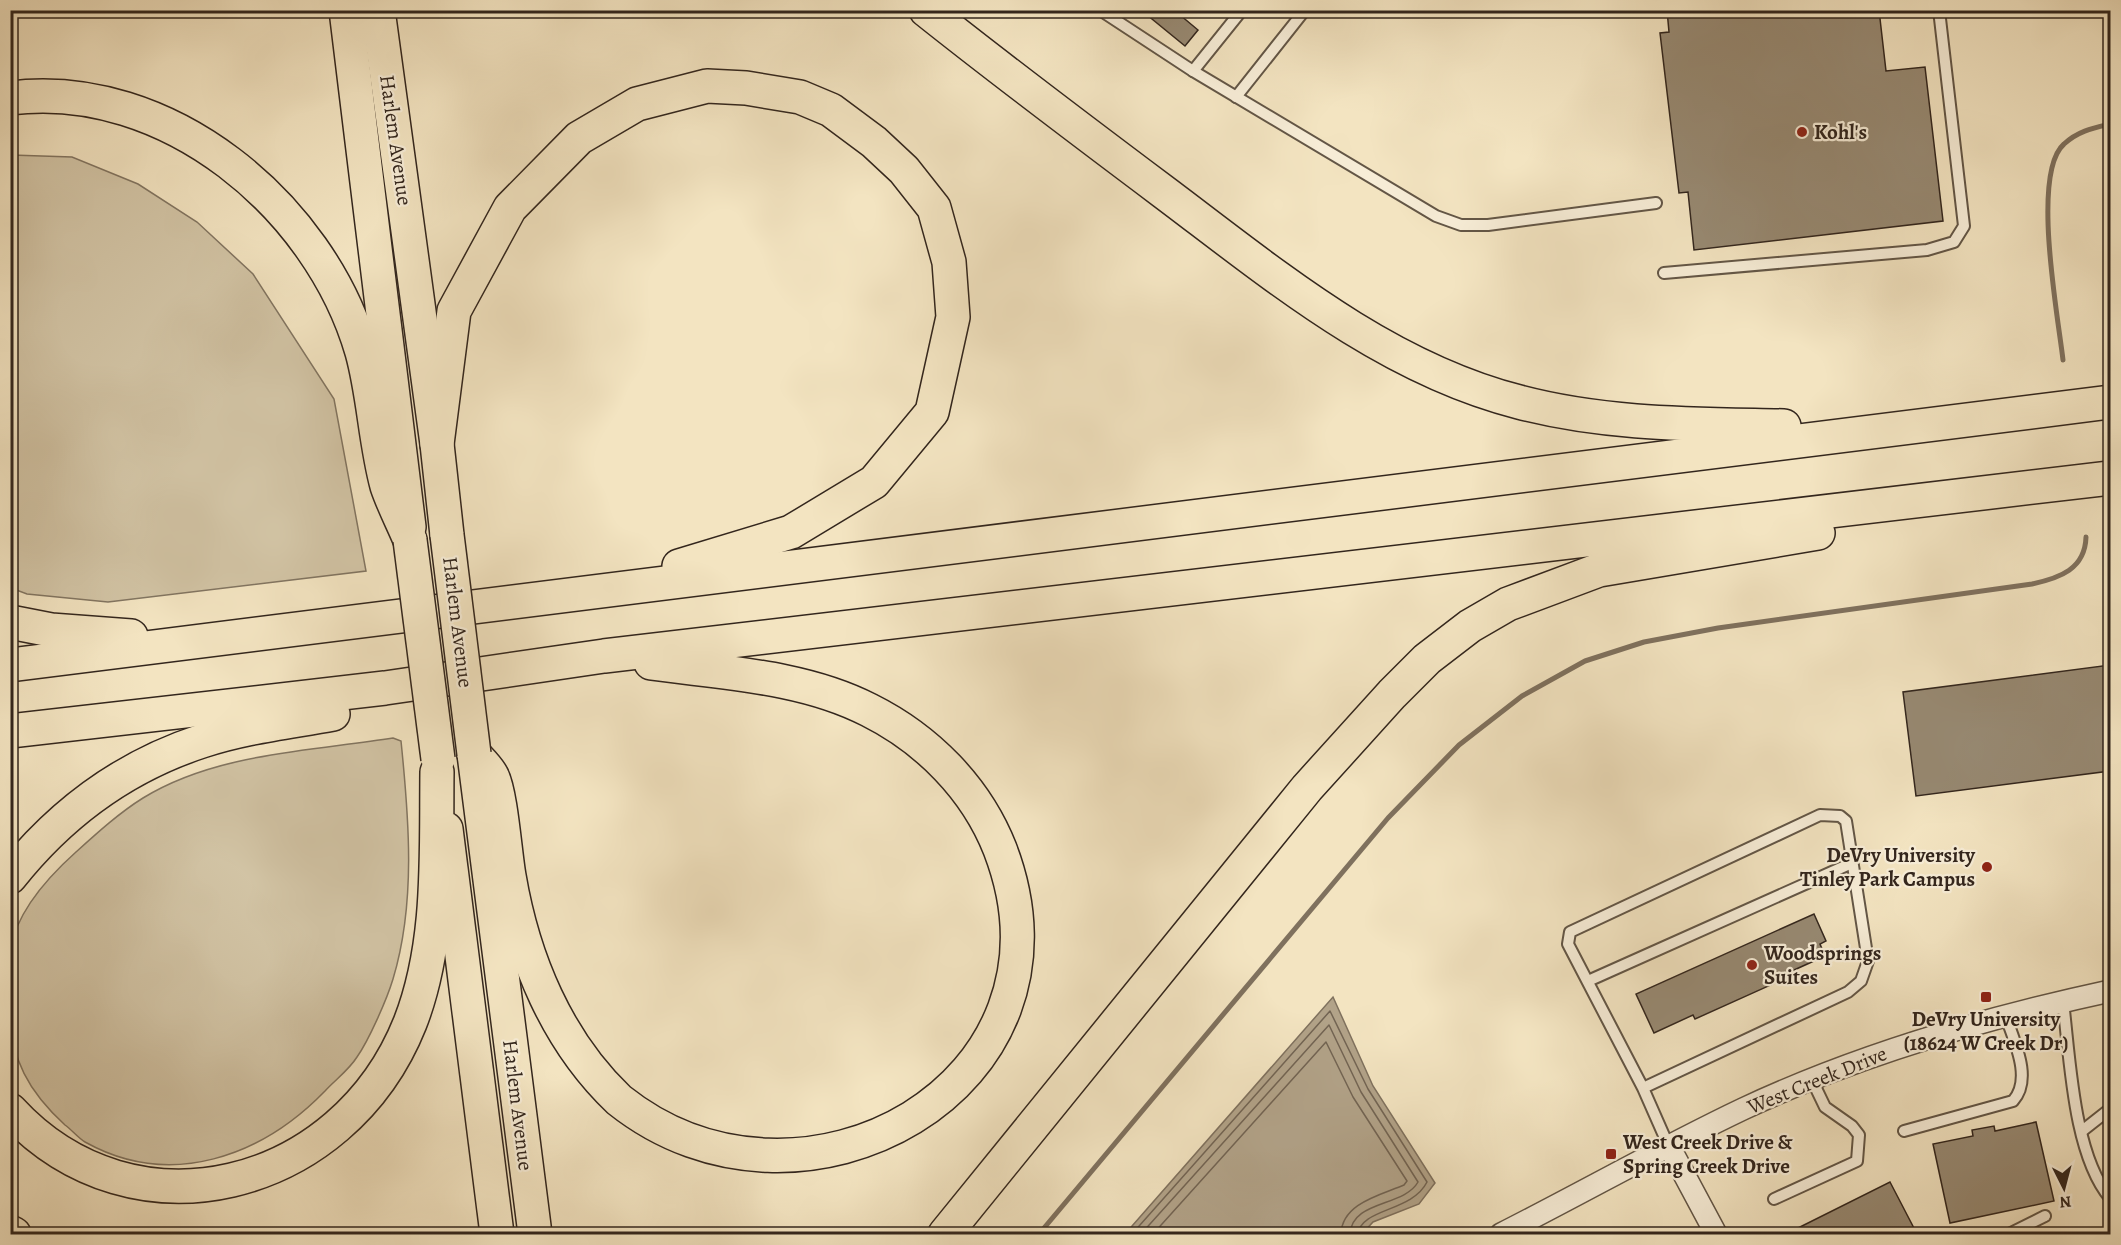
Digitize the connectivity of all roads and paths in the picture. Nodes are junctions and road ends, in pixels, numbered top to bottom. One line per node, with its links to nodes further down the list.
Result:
1 (346, 10): 18 (main road, Harlem Avenue)
2 (378, 10): 15 (main road, Harlem Avenue)
3 (927, 10): 14 (main road)
4 (1100, 10): 8 (lane)
5 (1242, 10): 8 (lane)
6 (1305, 10): 9 (lane)
7 (1939, 10): 12 (lane)
8 (1193, 71): 9 (lane)
9 (1236, 97): 11 (lane)
10 (10, 98): 18 (main road)
11 (1656, 203)
12 (1664, 273)
13 (2110, 402): 14 (main road)
14 (1890, 429): 19 (main road)
15 (437, 444): 19 (main road); 26 (main road, Harlem Avenue, bridge)
16 (2110, 478): 22 (main road)
17 (2110, 484): 48 (main road)
18 (410, 540): 27 (main road, Harlem Avenue, bridge)
19 (590, 592): 21 (main road)
20 (10, 622): 21 (main road)
21 (202, 641): 23 (main road)
22 (604, 656): 24 (main road); 26 (main road)
23 (10, 665)
24 (385, 688): 25 (main road); 29 (main road)
25 (10, 731)
26 (474, 753): 47 (main road, Harlem Avenue)
27 (438, 765): 37 (main road); 46 (main road, Harlem Avenue)
28 (1852, 863): 30 (lane); 30 (lane); 35 (lane)
29 (10, 877)
30 (1588, 981): 35 (lane)
31 (2110, 991): 32 (street, West Creek Drive)
32 (2063, 1002): 33 (street, West Creek Drive); 39 (lane)
33 (2006, 1017): 34 (street, West Creek Drive); 38 (lane)
34 (1812, 1080): 40 (street, West Creek Drive); 42 (lane)
35 (1643, 1088): 40 (lane)
36 (2110, 1108): 39 (lane)
37 (10, 1110)
38 (1904, 1131)
39 (2082, 1131): 41 (lane)
40 (1670, 1148): 49 (street, West Creek Drive); 50 (street)
41 (2110, 1198)
42 (1774, 1199)
43 (2045, 1216): 51 (lane)
44 (10, 1232): 45 (main road)
45 (14, 1234)
46 (498, 1234)
47 (535, 1234)
48 (945, 1234)
49 (1501, 1234)
50 (1716, 1234)
51 (2009, 1234)

